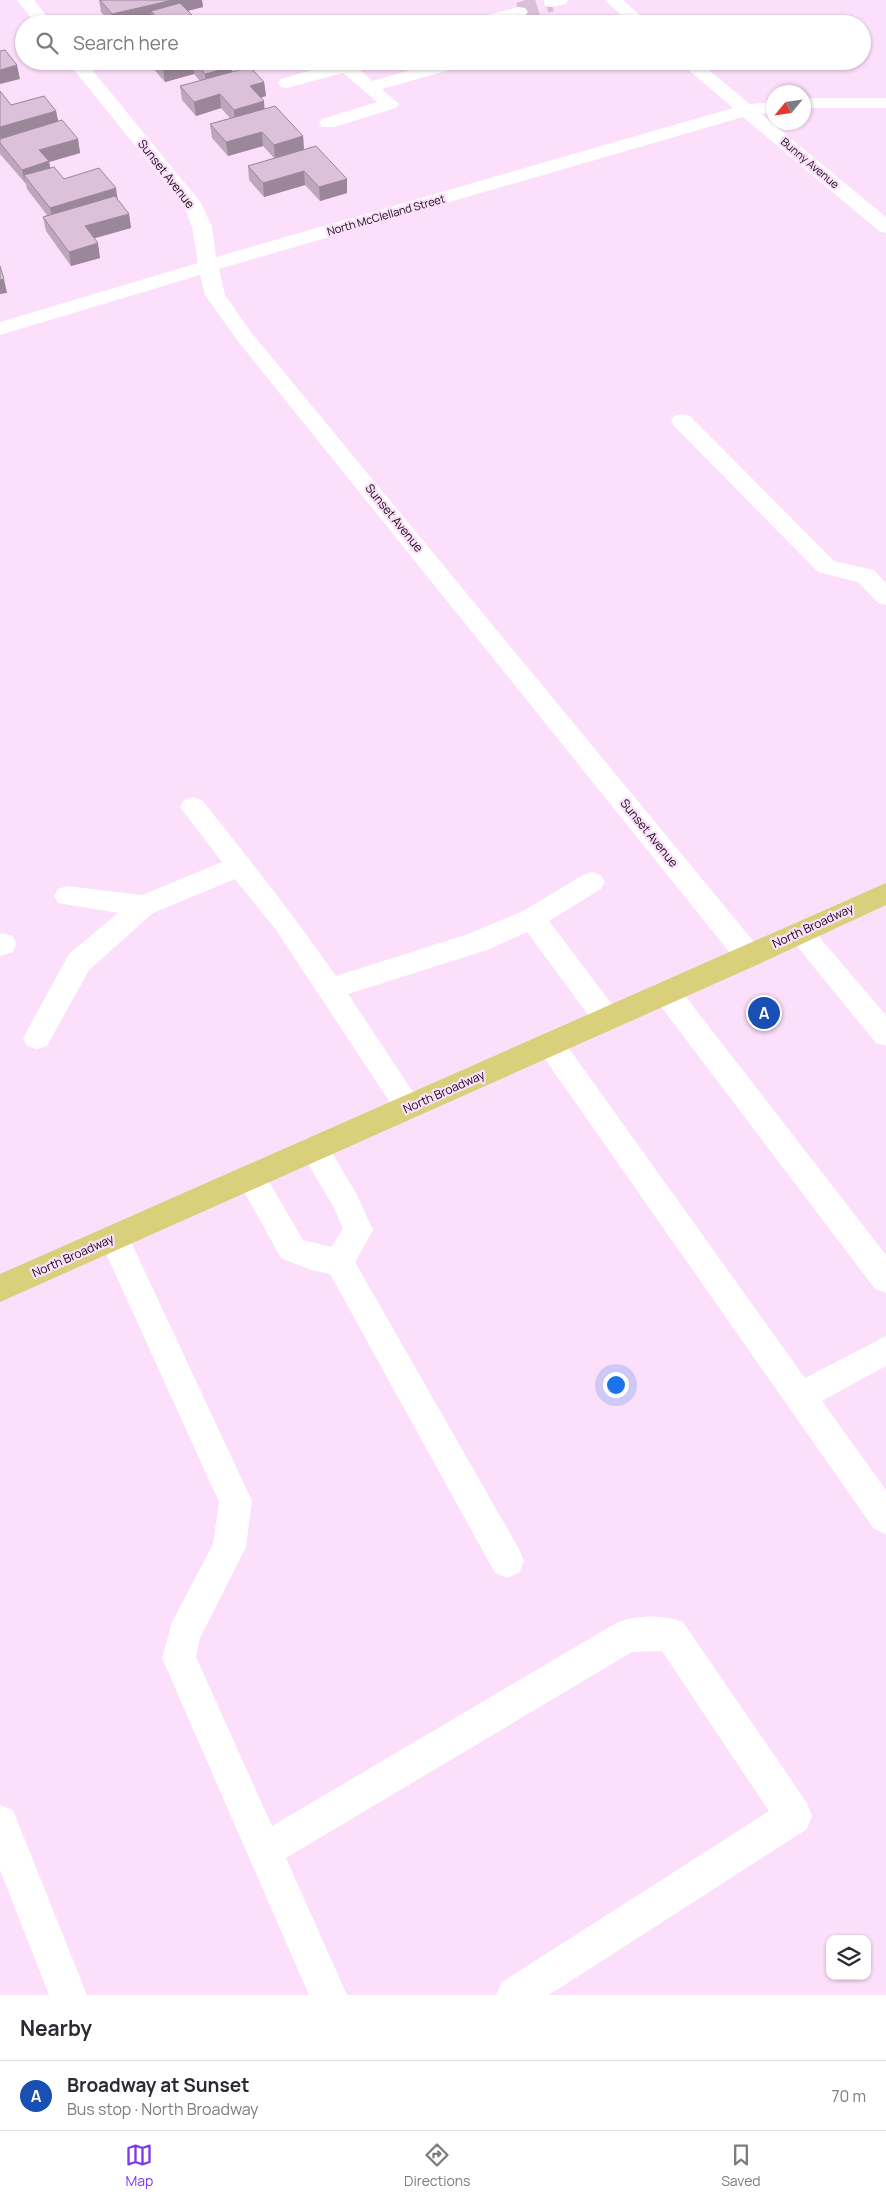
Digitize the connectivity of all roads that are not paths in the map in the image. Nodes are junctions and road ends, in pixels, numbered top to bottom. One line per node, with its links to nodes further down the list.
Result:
1 (25, 0): 4 (street)
2 (613, 0): 6 (street)
3 (519, 12): 5 (street)
4 (38, 15)
5 (508, 15)
6 (631, 15)
7 (83, 70): 20 (street, Sunset Avenue)
8 (330, 70): 12 (street)
9 (355, 70): 13 (street)
10 (430, 70): 13 (street)
11 (698, 70): 17 (street, Bunny Avenue)
12 (288, 83)
13 (369, 87): 18 (street)
14 (811, 103): 15 (street)
15 (886, 103)
16 (766, 108): 17 (street, North McClelland Street)
17 (746, 110): 19 (street, Bunny Avenue); 20 (street, North McClelland Street)
18 (328, 123)
19 (886, 227)
20 (208, 266): 21 (street, North McClelland Street); 32 (street, Sunset Avenue)
21 (0, 329)
22 (682, 421): 23 (street)
23 (886, 596)
24 (193, 807): 25 (street)
25 (240, 866): 29 (street); 33 (street)
26 (592, 882): 30 (street)
27 (886, 893): 31 (main road, North Broadway)
28 (67, 896): 29 (street)
29 (144, 906): 37 (street)
30 (532, 918): 33 (street); 35 (street)
31 (800, 932): 32 (main road, North Broadway); 36 (street)
32 (749, 956): 34 (main road, North Broadway)
33 (330, 989): 39 (street)
34 (666, 992): 35 (main road, North Broadway); 44 (street)
35 (607, 1019): 38 (main road, North Broadway)
36 (886, 1035)
37 (37, 1038)
38 (550, 1044): 39 (main road, North Broadway); 47 (street)
39 (409, 1107): 40 (main road, North Broadway)
40 (314, 1148): 41 (main road, North Broadway); 43 (street)
41 (251, 1177): 42 (main road, North Broadway); 43 (street)
42 (114, 1238): 45 (main road, North Broadway); 51 (street)
43 (339, 1262): 49 (street)
44 (886, 1278)
45 (0, 1288)
46 (886, 1350): 47 (street)
47 (800, 1397): 48 (street)
48 (886, 1518)
49 (507, 1561)
50 (0, 1823): 52 (street)
51 (264, 1851): 53 (street); 54 (street)
52 (68, 1995)
53 (328, 1995)
54 (515, 1995)

